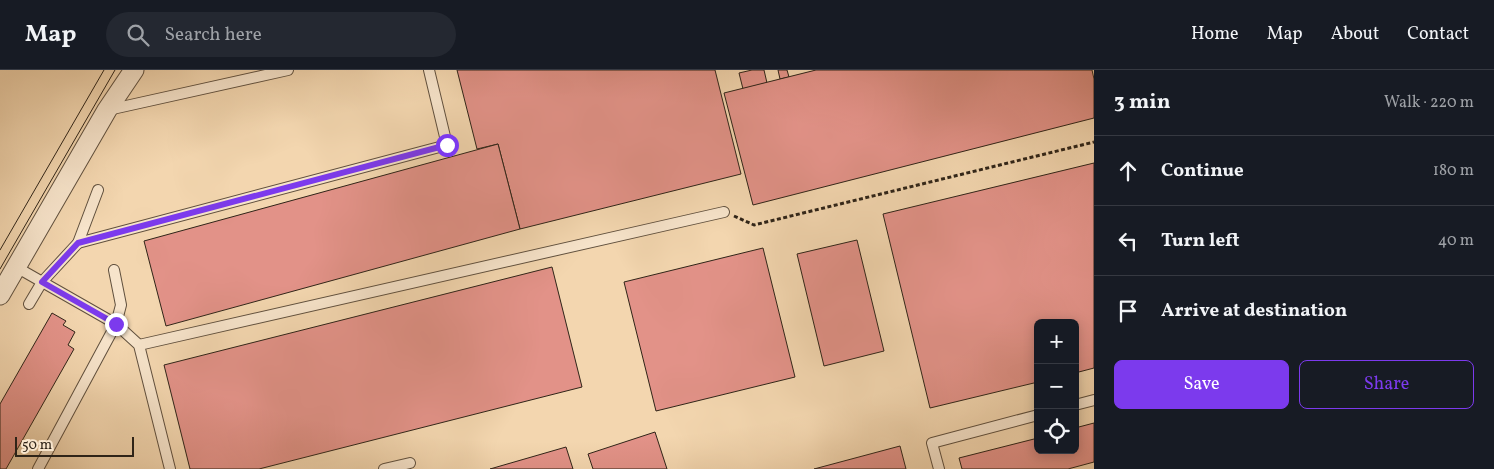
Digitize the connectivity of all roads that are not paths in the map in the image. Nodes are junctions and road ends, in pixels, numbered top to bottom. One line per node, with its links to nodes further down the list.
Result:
1 (134, 70): 4 (street)
2 (288, 70): 4 (lane)
3 (429, 70): 7 (lane)
4 (107, 110): 8 (street)
5 (98, 190): 7 (lane)
6 (724, 212): 14 (lane)
7 (78, 243): 10 (lane)
8 (16, 267): 10 (lane); 11 (street)
9 (114, 270): 13 (lane)
10 (42, 282): 12 (lane); 13 (lane)
11 (0, 295)
12 (29, 304)
13 (116, 324): 14 (lane); 19 (lane)
14 (139, 345): 20 (lane)
15 (1094, 400): 16 (lane)
16 (1079, 404)
17 (1034, 416): 22 (lane)
18 (410, 463): 21 (lane)
19 (38, 469)
20 (170, 469)
21 (384, 469)
22 (939, 469)

